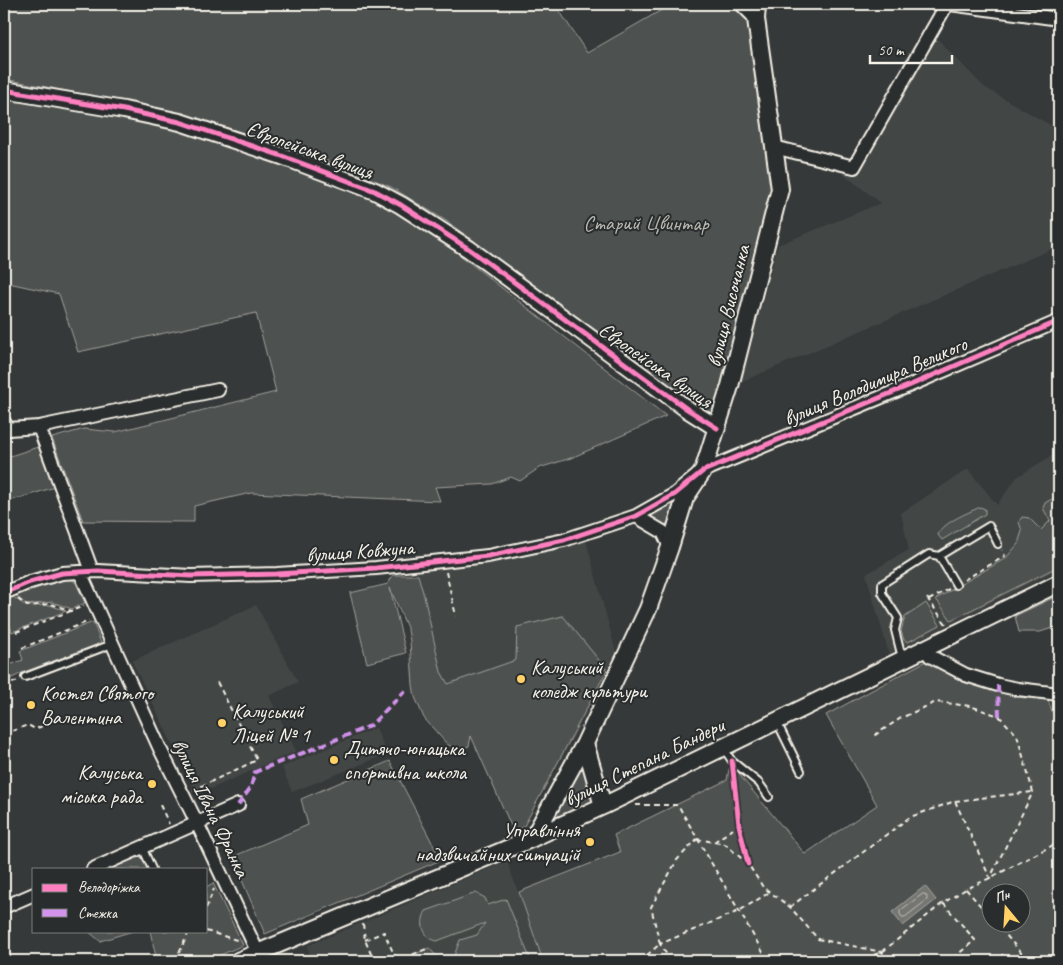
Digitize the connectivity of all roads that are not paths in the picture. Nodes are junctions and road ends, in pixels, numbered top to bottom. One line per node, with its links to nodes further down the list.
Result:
1 (741, 4): 3 (street)
2 (948, 4): 4 (street); 6 (street)
3 (756, 12): 6 (street, вулиця Височанка)
4 (1059, 19)
5 (4, 90): 11 (street, Європейська вулиця)
6 (774, 147): 11 (street, вулиця Височанка)
7 (1059, 321): 12 (street, вулиця Володимира Великого)
8 (218, 390): 10 (street)
9 (4, 422): 10 (street)
10 (39, 427): 17 (street, вулиця Івана Франка)
11 (717, 428): 12 (street, вулиця Височанка)
12 (703, 471): 13 (street, вулиця Ковжуна); 15 (street, вулиця Височанка)
13 (636, 516): 15 (street); 17 (street, вулиця Ковжуна)
14 (998, 544): 16 (lane)
15 (670, 547): 27 (street, вулиця Височанка)
16 (939, 556): 19 (lane); 23 (lane)
17 (86, 571): 20 (street, вулиця Ковжуна); 21 (street, вулиця Івана Франка)
18 (1059, 583): 22 (street, вулиця Степана Бандери)
19 (956, 585)
20 (9, 595)
21 (112, 644): 24 (lane); 33 (street, вулиця Івана Франка)
22 (926, 649): 23 (street, вулиця Степана Бандери); 25 (street)
23 (902, 660): 26 (street, вулиця Степана Бандери)
24 (25, 677)
25 (1059, 694)
26 (776, 721): 28 (street, вулиця Степана Бандери); 29 (lane)
27 (585, 743): 32 (street); 34 (street, вулиця Височанка)
28 (723, 748): 30 (lane); 32 (street, вулиця Степана Бандери)
29 (801, 771)
30 (769, 797)
31 (238, 805): 33 (street)
32 (604, 806): 34 (street, вулиця Степана Бандери)
33 (197, 823): 35 (street); 40 (street, вулиця Івана Франка)
34 (533, 838): 40 (street, вулиця Степана Бандери)
35 (142, 847): 36 (street); 37 (lane)
36 (94, 868)
37 (152, 868)
38 (32, 895): 39 (street)
39 (4, 907)
40 (258, 953): 41 (street, вулиця Степана Бандери)
41 (238, 961)

